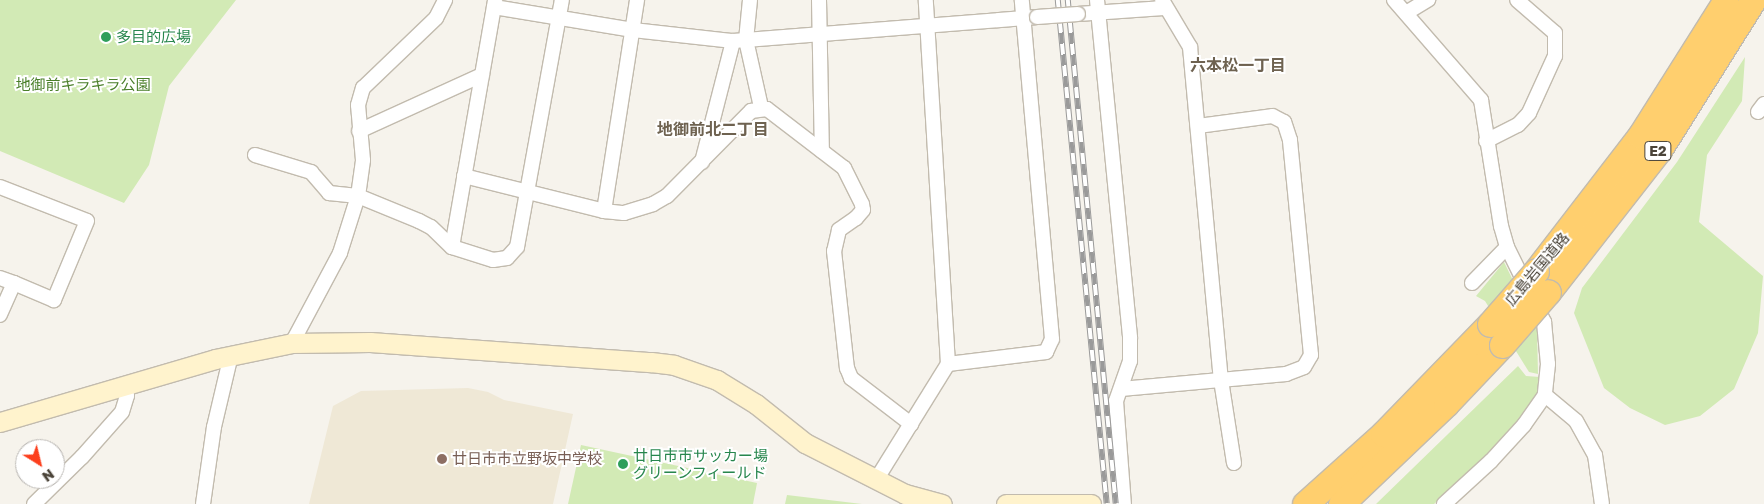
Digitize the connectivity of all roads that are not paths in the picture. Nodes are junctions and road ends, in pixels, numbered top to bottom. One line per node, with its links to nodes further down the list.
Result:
1 (445, 0): 26 (street)
2 (562, 0): 17 (street)
3 (637, 0): 20 (street)
4 (750, 0): 22 (street)
5 (819, 0): 21 (street)
6 (926, 0): 19 (street)
7 (1022, 0): 18 (street)
8 (1394, 0): 16 (street)
9 (1428, 0): 16 (street)
10 (1517, 0): 27 (street)
11 (1726, 0): 59 (highway, 広島岩国道路 / E2, bridge)
12 (1753, 0): 60 (highway, 広島岩国道路 / E2, bridge)
13 (495, 4): 17 (street); 23 (street)
14 (1163, 4): 15 (street); 25 (street)
15 (1097, 6): 18 (street, bridge); 47 (street)
16 (1406, 13): 27 (street)
17 (560, 18): 20 (street); 33 (street)
18 (1031, 18): 19 (street); 44 (street)
19 (928, 26): 21 (street); 44 (street)
20 (632, 30): 22 (street); 35 (street)
21 (820, 34): 22 (street); 28 (street)
22 (740, 41): 24 (street); 30 (street)
23 (482, 75): 26 (street); 31 (street)
24 (761, 108): 28 (street); 30 (street)
25 (1198, 126): 45 (street); 45 (street)
26 (359, 131): 34 (street)
27 (1486, 141): 37 (street)
28 (822, 151): 50 (street)
29 (255, 155): 34 (street)
30 (702, 162): 35 (street)
31 (464, 176): 33 (street); 36 (street)
32 (0, 187): 39 (street)
33 (527, 192): 35 (street); 36 (street)
34 (358, 196): 36 (street); 42 (street)
35 (604, 211)
36 (452, 247)
37 (1507, 247): 40 (street); 48 (street)
38 (0, 278): 39 (street)
39 (14, 283): 41 (street)
40 (1472, 284)
41 (0, 315)
42 (292, 343): 43 (street); 52 (street)
43 (231, 355): 46 (street); 54 (street)
44 (948, 364): 50 (street)
45 (1221, 380): 47 (street); 51 (street)
46 (125, 385): 49 (street); 53 (street)
47 (1121, 389): 58 (street)
48 (1545, 395): 61 (street); 62 (street)
49 (0, 422)
50 (911, 424): 52 (street)
51 (1234, 463)
52 (876, 480): 55 (street)
53 (34, 504)
54 (202, 504)
55 (942, 504)
56 (1006, 504): 57 (street)
57 (1091, 504)
58 (1124, 504)
59 (1306, 504)
60 (1341, 504)
61 (1444, 504)
62 (1602, 504)

